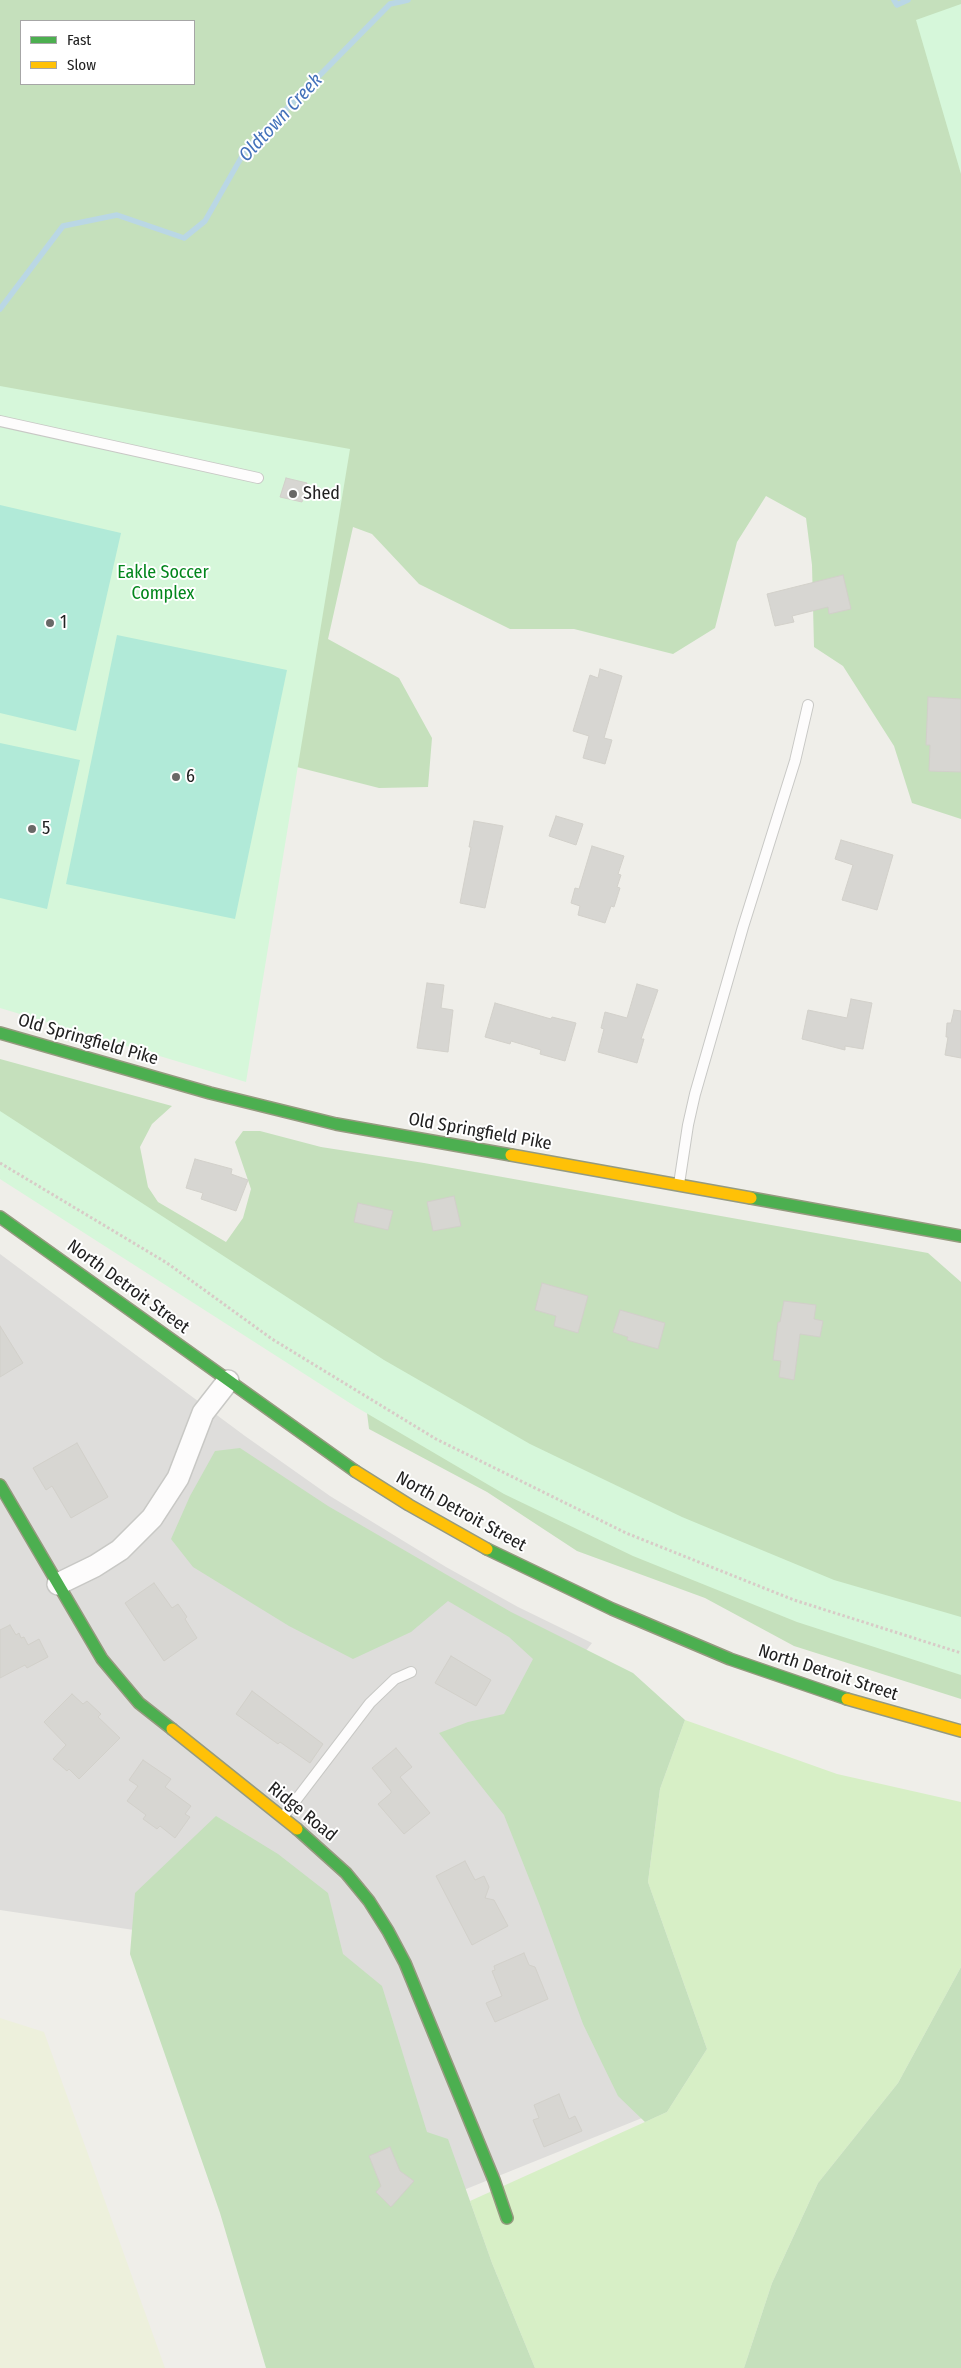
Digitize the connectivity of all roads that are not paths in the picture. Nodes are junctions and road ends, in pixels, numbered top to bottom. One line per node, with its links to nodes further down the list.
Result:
1 (0, 421): 2 (lane)
2 (258, 478)
3 (808, 705): 5 (lane)
4 (0, 1033): 5 (main road, Old Springfield Pike)
5 (679, 1185): 7 (main road, Old Springfield Pike)
6 (0, 1217): 8 (main road, North Detroit Street)
7 (961, 1236)
8 (228, 1381): 10 (street); 12 (main road, North Detroit Street)
9 (0, 1485): 10 (main road, Ridge Road)
10 (58, 1584): 13 (main road, Ridge Road)
11 (411, 1672): 13 (lane)
12 (961, 1731)
13 (283, 1818): 14 (main road, Ridge Road)
14 (506, 2218)

